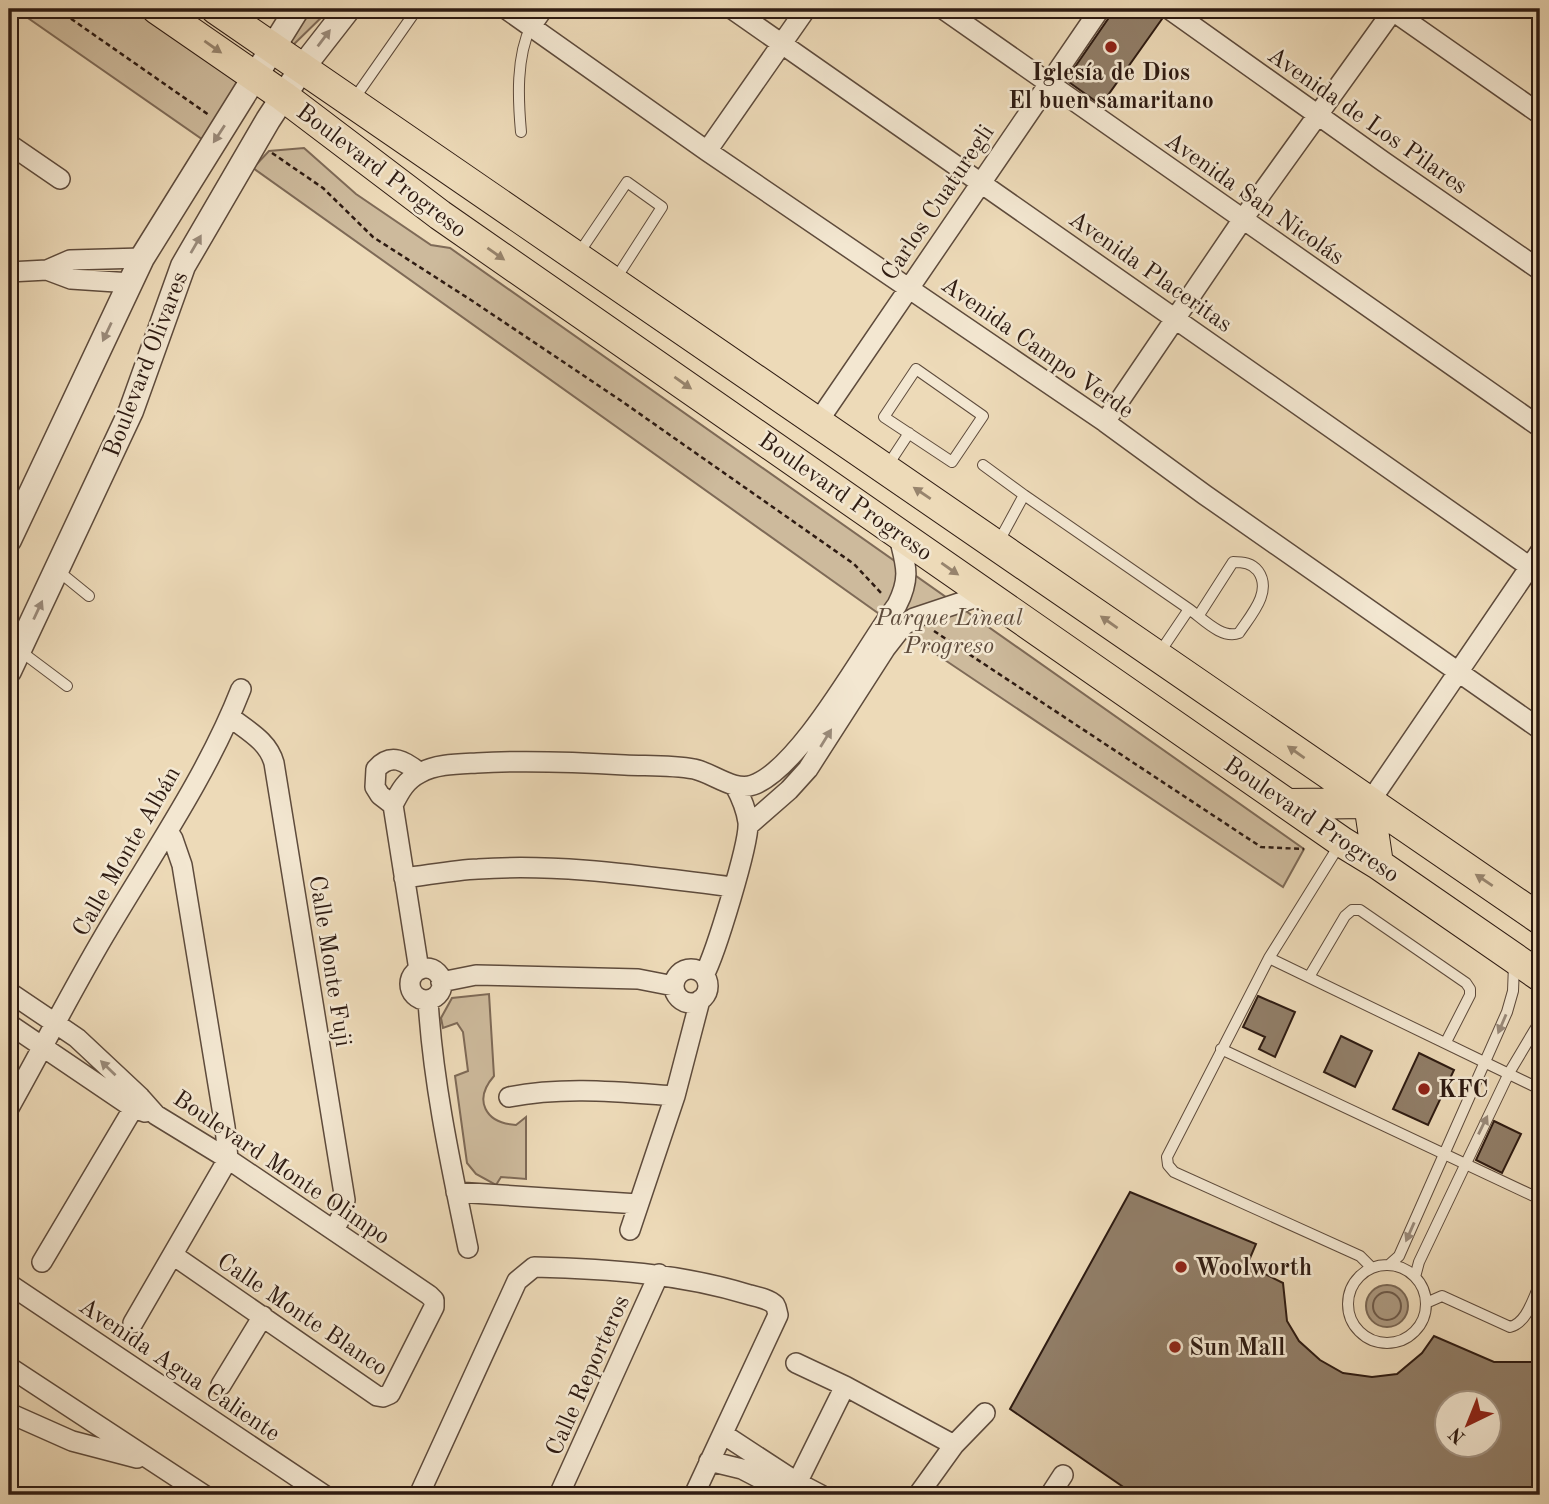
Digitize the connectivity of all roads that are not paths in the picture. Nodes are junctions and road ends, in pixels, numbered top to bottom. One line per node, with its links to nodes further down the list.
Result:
1 (157, 9): 18 (main road, Boulevard Progreso, one-way to 18)
2 (216, 9): 16 (main road, Boulevard Progreso)
3 (298, 9): 16 (street, Boulevard Olivares)
4 (348, 9): 17 (street, Boulevard Olivares, one-way to 4)
5 (417, 9): 21 (lane)
6 (506, 9): 14 (street, Avenida Campo Verde)
7 (543, 9): 14 (street)
8 (732, 9): 15 (street, Avenida Placeritas)
9 (806, 9): 15 (street)
10 (943, 9): 19 (street, Avenida San Nicolás)
11 (1100, 9): 19 (street, Carlos Cuaturegli)
12 (1168, 9): 23 (street, Avenida de Los Pilares)
13 (1392, 9): 22 (street); 23 (street)
14 (531, 26): 24 (lane); 26 (street, Avenida Campo Verde)
15 (782, 43): 26 (street); 28 (street, Avenida Placeritas)
16 (274, 49): 17 (main road, Boulevard Progreso); 18 (street, Boulevard Olivares)
17 (302, 68): 20 (street, Boulevard Olivares); 21 (main road, Boulevard Progreso)
18 (256, 77): 20 (main road, Boulevard Progreso); 30 (street, Boulevard Olivares, one-way to 30)
19 (1048, 83): 28 (street, Carlos Cuaturegli); 29 (street, Avenida San Nicolás)
20 (284, 96): 46 (main road, Boulevard Progreso, one-way to 46); 50 (street, Boulevard Olivares, one-way to 20)
21 (352, 103): 31 (main road, Boulevard Progreso)
22 (1540, 114)
23 (1318, 115): 29 (street); 33 (street, Avenida de Los Pilares)
24 (521, 132)
25 (9, 144): 27 (street)
26 (707, 151): 37 (street, Avenida Campo Verde)
27 (60, 180)
28 (980, 181): 37 (street, Carlos Cuaturegli); 38 (street, Avenida Placeritas)
29 (1243, 219): 38 (street); 41 (street, Avenida San Nicolás)
30 (142, 258): 32 (street); 35 (street, Boulevard Olivares)
31 (576, 258): 36 (main road, Boulevard Progreso); 36 (lane)
32 (47, 270): 34 (street); 35 (street)
33 (1540, 270)
34 (9, 272)
35 (131, 283): 47 (street, Boulevard Olivares, one-way to 47)
36 (612, 283): 40 (main road, Boulevard Progreso)
37 (909, 287): 39 (street, Avenida Campo Verde); 40 (street, Carlos Cuaturegli)
38 (1176, 319): 39 (street); 49 (street, Avenida Placeritas)
39 (1105, 422): 58 (street, Avenida Campo Verde)
40 (817, 424): 44 (main road, Boulevard Progreso)
41 (1540, 427)
42 (909, 433): 42 (lane); 44 (lane)
43 (983, 466): 45 (lane)
44 (885, 468): 48 (main road, Boulevard Progreso, one-way to 44)
45 (1024, 495): 48 (lane); 53 (lane)
46 (898, 533): 51 (main road, Boulevard Progreso, one-way to 51); 55 (street)
47 (9, 540)
48 (997, 544): 56 (main road, Boulevard Progreso, one-way to 48)
49 (1537, 565): 58 (street)
50 (56, 570): 52 (lane); 57 (street, Boulevard Olivares, one-way to 50)
51 (986, 594): 55 (street); 67 (main road, Boulevard Progreso)
52 (89, 597)
53 (1189, 609): 54 (lane); 56 (lane)
54 (1199, 615): 54 (lane)
55 (901, 616): 63 (street)
56 (1158, 656): 66 (main road, Boulevard Progreso, one-way to 56)
57 (14, 661): 59 (lane)
58 (1458, 673): 62 (street, Avenida Campo Verde); 66 (street)
59 (67, 686)
60 (241, 690): 61 (street, Calle Monte Albán)
61 (230, 718): 70 (street, Calle Monte Albán); 105 (street, Calle Monte Fuji)
62 (1540, 729)
63 (801, 762): 65 (street); 69 (street)
64 (420, 773): 65 (street); 68 (street); 68 (street)
65 (734, 786): 69 (street)
66 (1369, 803): 67 (main road); 72 (main road); 75 (main road, Boulevard Progreso, one-way to 66)
67 (1288, 804): 71 (main road, Boulevard Progreso)
68 (393, 805): 73 (street)
69 (749, 825): 74 (street)
70 (167, 831): 89 (street, Calle Monte Albán); 100 (street)
71 (1342, 842): 72 (main road, Boulevard Progreso); 76 (lane)
72 (1378, 864): 77 (main road, Boulevard Progreso)
73 (404, 878): 74 (street); 78 (street)
74 (733, 887): 79 (street)
75 (1540, 919)
76 (1269, 958): 81 (lane); 91 (lane)
77 (1514, 958): 80 (main road, Boulevard Progreso); 92 (lane, one-way to 92)
78 (419, 970): 82 (street); 85 (street)
79 (704, 975): 83 (street); 86 (street)
80 (1540, 976)
81 (1309, 977): 90 (lane); 90 (lane)
82 (441, 982): 83 (street); 85 (street)
83 (674, 986): 86 (street)
84 (9, 992): 89 (street, Boulevard Monte Olimpo)
85 (428, 1000): 102 (street)
86 (700, 1000): 95 (street)
87 (1540, 1021): 93 (lane)
88 (9, 1024): 89 (street)
89 (49, 1035): 97 (street); 97 (street, Boulevard Monte Olimpo, one-way to 89); 98 (street, Calle Monte Albán)
90 (1446, 1042): 92 (lane)
91 (1221, 1049): 99 (lane); 111 (lane)
92 (1487, 1062): 93 (lane); 99 (lane)
93 (1508, 1073): 94 (lane); 101 (lane, one-way to 93)
94 (1540, 1089)
95 (675, 1096): 96 (street); 104 (street)
96 (509, 1097)
97 (136, 1102): 100 (street, Boulevard Monte Olimpo); 109 (street)
98 (9, 1108)
99 (1445, 1154): 101 (lane); 110 (lane, one-way to 110)
100 (228, 1159): 105 (street, Boulevard Monte Olimpo); 108 (street)
101 (1465, 1163): 103 (lane); 113 (lane)
102 (456, 1192): 104 (street); 107 (street)
103 (1540, 1199)
104 (638, 1204): 106 (street)
105 (334, 1230): 116 (street, Boulevard Monte Olimpo)
106 (630, 1230)
107 (468, 1248)
108 (173, 1255): 118 (street, Calle Monte Blanco); 119 (street)
109 (42, 1262)
110 (1390, 1264): 111 (lane); 113 (lane)
111 (1371, 1267): 117 (lane)
112 (659, 1274): 126 (street); 136 (street); 137 (street, Calle Reporteros)
113 (1415, 1277): 117 (lane)
114 (9, 1284): 135 (street, Avenida Agua Caliente)
115 (1540, 1284): 117 (lane)
116 (434, 1300): 118 (street, Calle Monte Blanco)
117 (1426, 1303)
118 (263, 1316): 122 (street)
119 (133, 1323)
120 (796, 1363): 123 (street)
121 (9, 1367): 129 (street)
122 (221, 1385)
123 (845, 1386): 127 (street); 133 (street)
124 (985, 1412): 127 (street)
125 (9, 1413): 129 (street)
126 (723, 1434): 128 (street); 130 (street)
127 (954, 1445): 140 (street)
128 (752, 1451): 131 (street); 133 (street)
129 (152, 1461): 134 (street)
130 (709, 1461): 131 (street); 138 (street)
131 (742, 1469): 133 (street)
132 (1063, 1475): 141 (street)
133 (793, 1491): 139 (street)
134 (204, 1495)
135 (324, 1495)
136 (419, 1495)
137 (559, 1495)
138 (694, 1495)
139 (821, 1495)
140 (918, 1495)
141 (1050, 1495)

